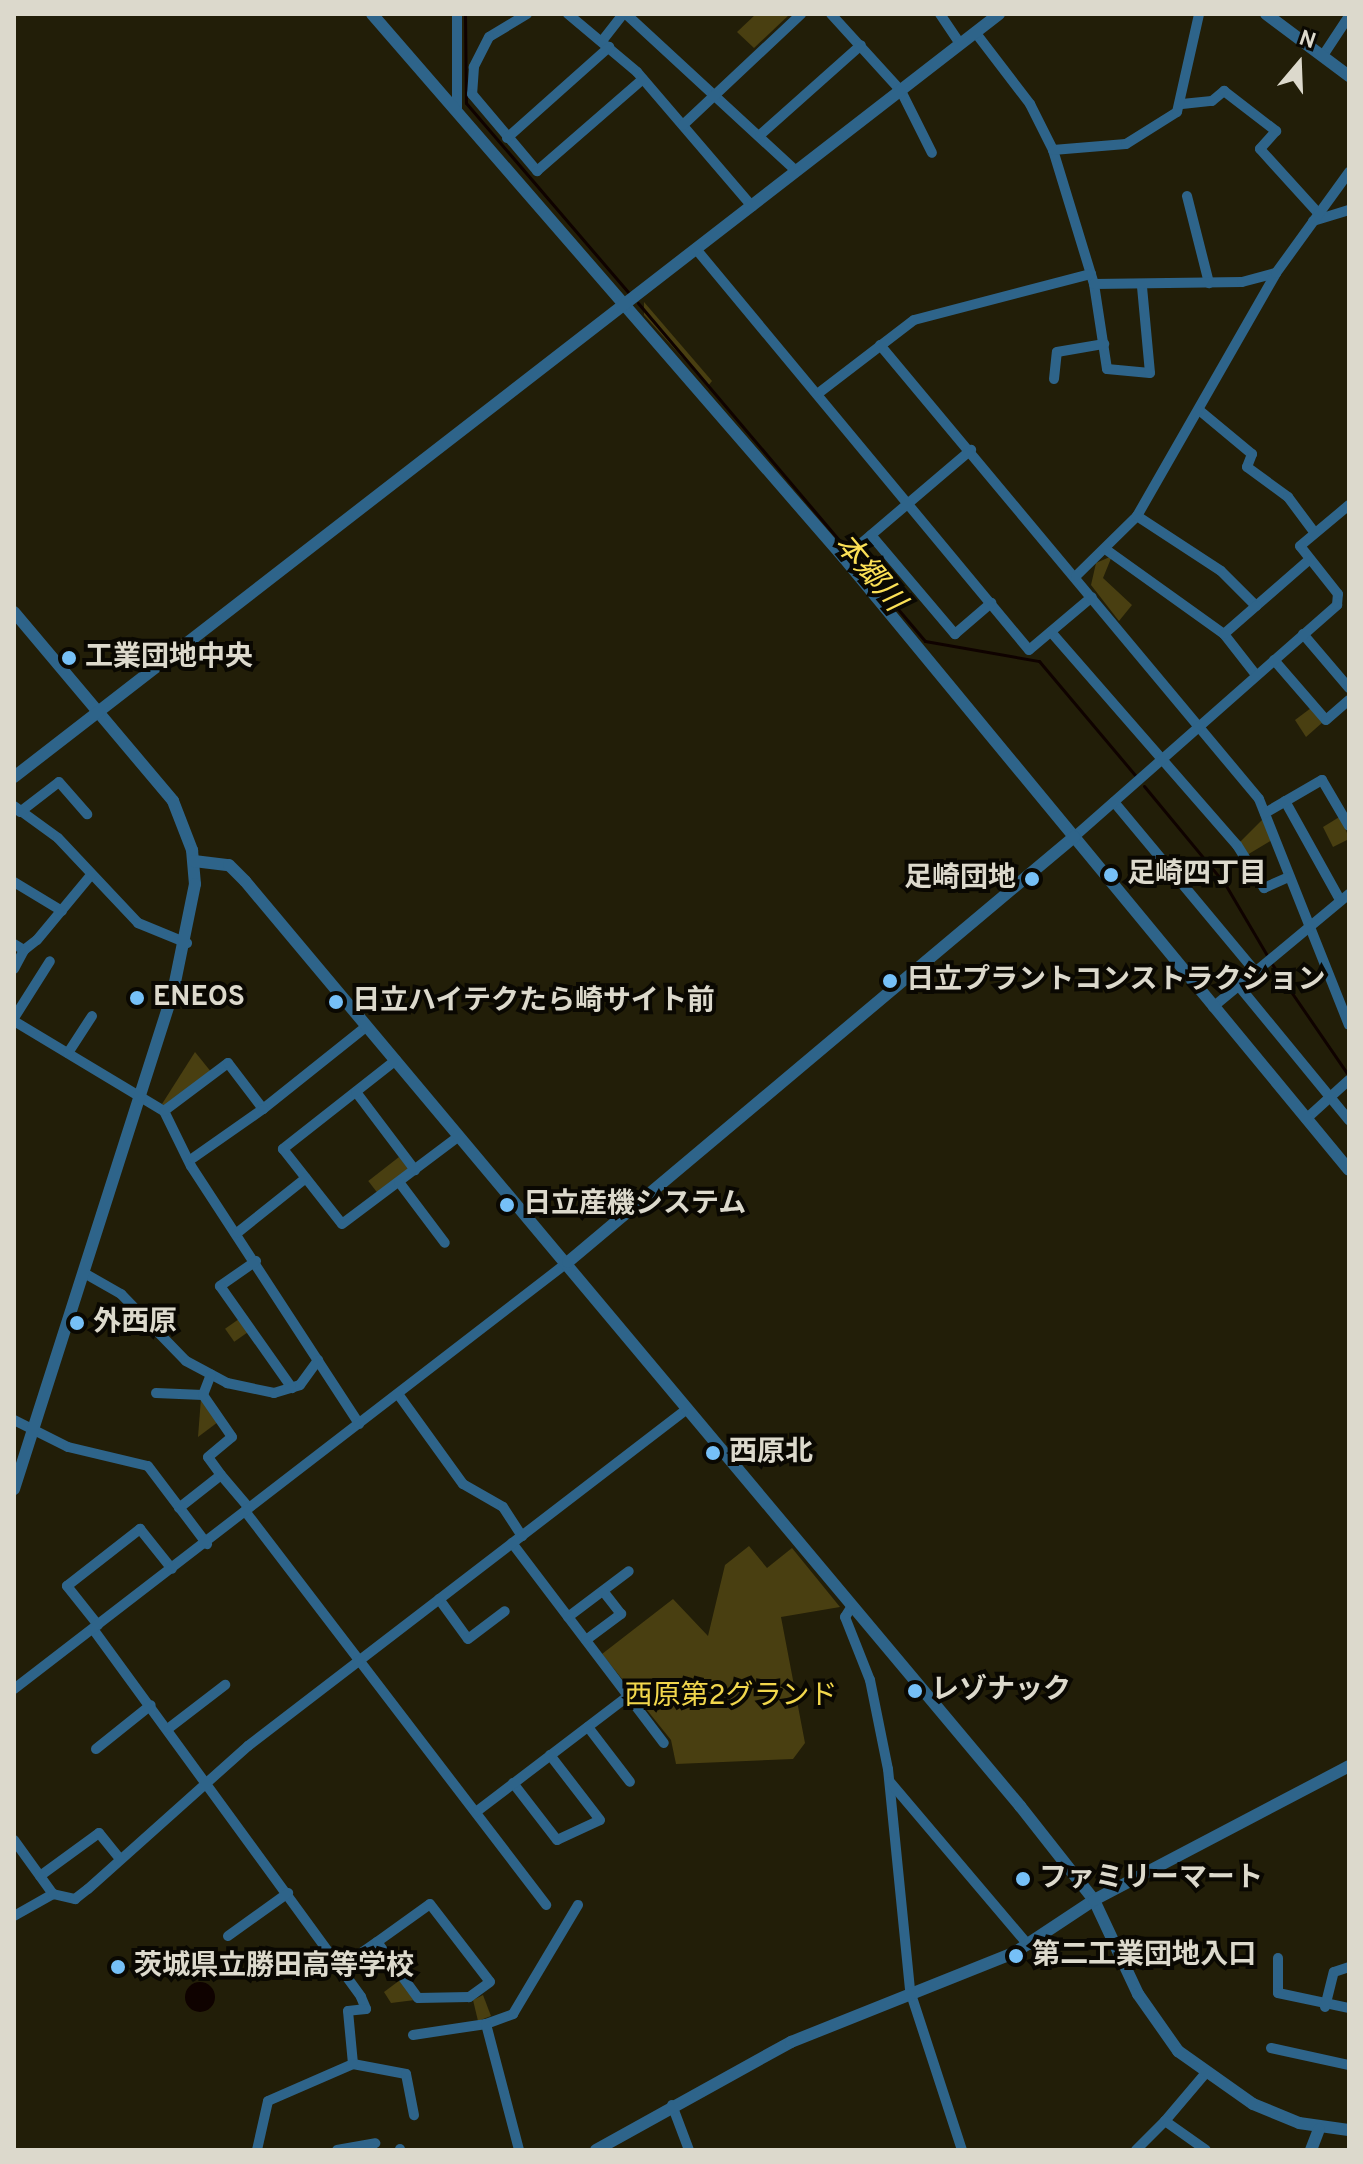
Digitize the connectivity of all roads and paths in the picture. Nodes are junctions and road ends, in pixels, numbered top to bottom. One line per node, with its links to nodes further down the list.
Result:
1 (372, 14): 25 (street)
2 (457, 14): 23 (street)
3 (527, 14): 22 (street)
4 (568, 14): 14 (street)
5 (625, 14): 14 (street); 21 (street)
6 (801, 14): 21 (street)
7 (831, 14): 16 (street)
8 (940, 14): 15 (street)
9 (999, 14): 13 (street)
10 (1199, 14): 24 (street)
11 (1266, 14): 17 (street)
12 (1349, 16): 17 (street)
13 (975, 32): 15 (street); 29 (street)
14 (605, 44): 19 (street); 28 (street)
15 (960, 44): 20 (street)
16 (861, 45): 20 (street); 27 (street)
17 (1324, 54): 18 (street)
18 (1349, 76)
19 (643, 79): 26 (street); 28 (street)
20 (901, 91): 30 (street); 31 (street)
21 (716, 92): 26 (street); 27 (street)
22 (472, 94): 23 (street); 28 (street)
23 (457, 97): 25 (street)
24 (1182, 104): 29 (street); 36 (street)
25 (457, 111): 42 (street)
26 (683, 125): 34 (street)
27 (760, 135): 31 (street)
28 (507, 138)
29 (1053, 150): 39 (street)
30 (932, 153)
31 (796, 171): 34 (street)
32 (1349, 172): 36 (street)
33 (1187, 196): 40 (street)
34 (752, 206): 37 (street)
35 (1349, 210): 36 (street)
36 (1316, 217): 38 (street)
37 (696, 249): 42 (street); 46 (street)
38 (1276, 273): 40 (street); 47 (street)
39 (1093, 279): 41 (street); 43 (street); 44 (street)
40 (1209, 283): 41 (street)
41 (1142, 287): 43 (street)
42 (626, 303): 55 (street); 69 (street)
43 (1104, 344): 45 (street)
44 (880, 345): 46 (street); 48 (street)
45 (1054, 379)
46 (820, 392): 49 (street)
47 (1199, 410): 51 (street); 52 (street)
48 (971, 450): 49 (street); 57 (street)
49 (910, 502): 53 (street); 59 (street)
50 (1349, 505): 52 (street)
51 (1137, 516): 54 (street); 60 (street)
52 (1314, 532): 56 (street)
53 (871, 535): 55 (street); 59 (street)
54 (1108, 551): 57 (street); 63 (street)
55 (844, 558): 79 (street)
56 (1309, 560): 60 (street); 64 (street)
57 (1076, 576): 58 (street)
58 (1092, 597): 62 (street); 70 (street)
59 (991, 603): 62 (street)
60 (1256, 606): 63 (street)
61 (14, 612): 69 (street)
62 (1051, 632): 71 (street)
63 (1224, 634): 66 (street)
64 (1303, 634): 65 (street); 67 (street)
65 (1274, 660): 66 (street); 68 (street)
66 (1256, 675): 70 (street)
67 (1349, 688)
68 (1349, 700)
69 (102, 712): 72 (street); 80 (street)
70 (1201, 727): 71 (street); 76 (street)
71 (1163, 760): 74 (street); 82 (street)
72 (14, 777)
73 (1285, 801): 76 (street); 78 (street); 84 (street)
74 (1114, 802): 79 (street); 90 (street)
75 (17, 811): 77 (street); 81 (street)
76 (1265, 813): 82 (street)
77 (87, 814)
78 (1349, 826)
79 (1074, 837): 93 (street); 117 (street)
80 (194, 861): 87 (street); 97 (street)
81 (91, 875): 85 (street); 87 (street)
82 (1289, 877): 86 (street)
83 (14, 882): 85 (street)
84 (1345, 897): 86 (street)
85 (62, 911): 88 (street)
86 (1307, 926): 90 (street); 96 (street)
87 (187, 943): 102 (street)
88 (19, 947): 91 (street)
89 (50, 961): 95 (street)
90 (1259, 968): 92 (street)
91 (14, 969)
92 (1238, 985): 93 (street); 103 (street)
93 (1213, 1007): 106 (street)
94 (92, 1016): 98 (street)
95 (14, 1019): 98 (street)
96 (1348, 1023)
97 (367, 1026): 99 (street); 104 (street)
98 (68, 1053): 102 (street)
99 (396, 1060): 101 (street); 108 (street)
100 (1349, 1080): 103 (street)
101 (356, 1092): 110 (street); 112 (street)
102 (140, 1095): 105 (street); 118 (street)
103 (1330, 1097): 106 (street); 107 (street)
104 (263, 1109): 105 (street); 109 (street)
105 (164, 1111): 109 (street)
106 (1306, 1119): 111 (street)
107 (1349, 1120)
108 (459, 1136): 110 (street); 117 (street)
109 (193, 1158): 114 (street)
110 (415, 1170): 113 (street)
111 (1349, 1170)
112 (306, 1178): 113 (street); 114 (street)
113 (399, 1182): 115 (street)
114 (237, 1233): 116 (street)
115 (445, 1243)
116 (256, 1261): 119 (street); 121 (street)
117 (568, 1262): 123 (street); 125 (street)
118 (84, 1273): 120 (street); 128 (street)
119 (318, 1360): 121 (street); 127 (street)
120 (211, 1374): 121 (street); 124 (street)
121 (292, 1388)
122 (156, 1393): 124 (street)
123 (398, 1394): 127 (street); 133 (street)
124 (203, 1395): 129 (street)
125 (687, 1409): 133 (street); 140 (street)
126 (14, 1420): 128 (street)
127 (359, 1424): 132 (street)
128 (33, 1430): 130 (street); 131 (street)
129 (221, 1475): 131 (street); 132 (street)
130 (14, 1489)
131 (179, 1508): 135 (street)
132 (247, 1510): 135 (street); 145 (street)
133 (522, 1536): 134 (street)
134 (512, 1543): 139 (street); 142 (street)
135 (207, 1544): 136 (street)
136 (172, 1569): 143 (street); 143 (street)
137 (629, 1571): 138 (street)
138 (603, 1591): 142 (street); 144 (street)
139 (439, 1599): 141 (street); 145 (street)
140 (852, 1606): 157 (street); 166 (street)
141 (505, 1611)
142 (568, 1617): 144 (street)
143 (95, 1627): 147 (street); 149 (street)
144 (586, 1640): 148 (street)
145 (358, 1662): 156 (street); 160 (street)
146 (225, 1685): 151 (street)
147 (14, 1689)
148 (628, 1696): 150 (street); 152 (street)
149 (151, 1705): 151 (street); 153 (street)
150 (588, 1727): 154 (street); 158 (street)
151 (169, 1728): 156 (street)
152 (664, 1743)
153 (96, 1749)
154 (550, 1755): 159 (street); 159 (street)
155 (1349, 1766): 166 (street)
156 (208, 1778): 162 (street); 164 (street)
157 (890, 1781): 172 (street); 176 (street)
158 (630, 1782)
159 (513, 1783): 160 (street)
160 (476, 1812): 167 (street)
161 (14, 1840): 163 (street)
162 (120, 1859): 163 (street); 165 (street)
163 (40, 1876): 165 (street)
164 (288, 1893): 170 (street); 174 (street)
165 (53, 1894): 169 (street)
166 (1094, 1900): 172 (street); 184 (street)
167 (546, 1905)
168 (578, 1905): 179 (street)
169 (14, 1916)
170 (228, 1936)
171 (377, 1942): 171 (street); 174 (street)
172 (1028, 1945): 176 (street)
173 (1278, 1958): 177 (street)
174 (341, 1967): 182 (street)
175 (1349, 1967): 177 (street)
176 (910, 1991): 185 (street); 197 (street)
177 (1325, 2007): 178 (street)
178 (1349, 2008)
179 (486, 2024): 180 (street); 194 (street)
180 (413, 2035)
181 (1271, 2048): 183 (street)
182 (353, 2064): 186 (street); 192 (street)
183 (1349, 2065)
184 (1204, 2075): 187 (street); 188 (street)
185 (672, 2105): 195 (street); 196 (street)
186 (414, 2115)
187 (1165, 2121): 191 (street); 198 (street)
188 (1319, 2129): 189 (street); 199 (street)
189 (1349, 2130)
190 (375, 2143): 193 (street)
191 (1203, 2149)
192 (257, 2150)
193 (337, 2150)
194 (519, 2150)
195 (596, 2150)
196 (689, 2150)
197 (962, 2150)
198 (1136, 2150)
199 (1311, 2150)

